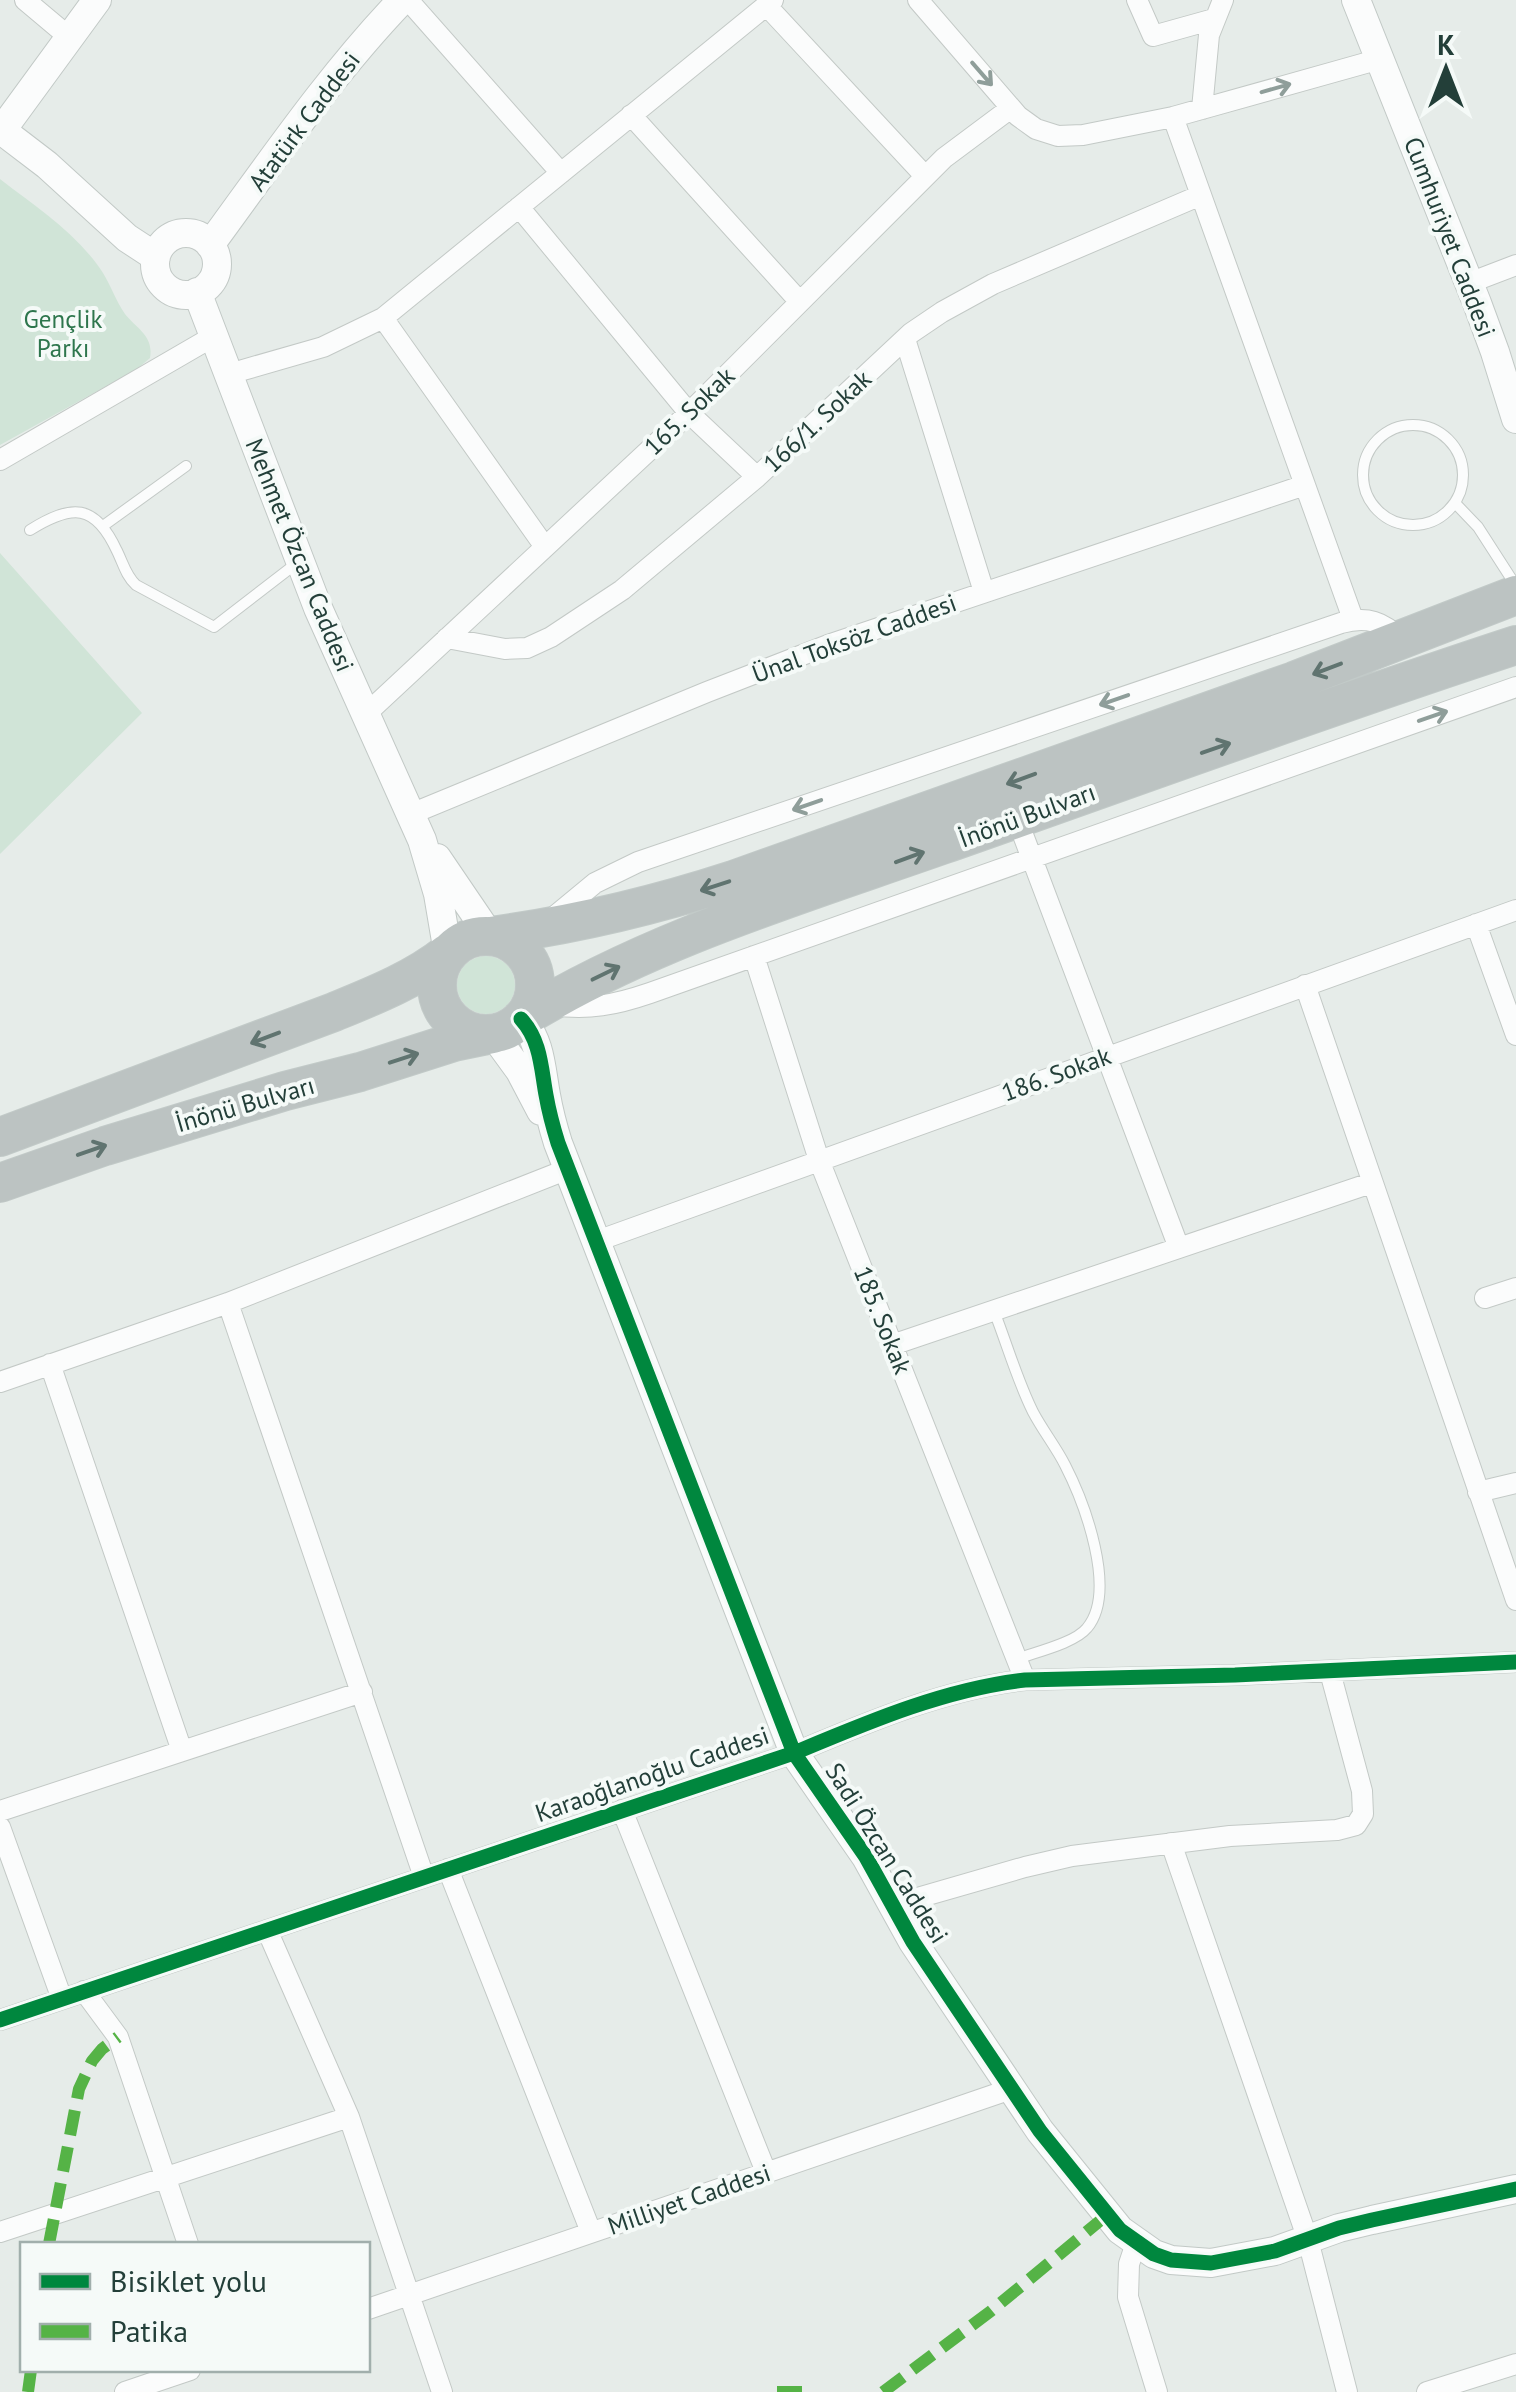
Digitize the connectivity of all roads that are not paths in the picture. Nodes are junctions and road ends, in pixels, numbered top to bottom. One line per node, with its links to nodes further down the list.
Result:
1 (25, 0): 9 (street)
2 (97, 0): 9 (street)
3 (405, 0): 16 (street); 20 (street, Atatürk Caddesi)
4 (918, 0): 11 (street, one-way to 11)
5 (1137, 0): 8 (street)
6 (1356, 0): 10 (street, Cumhuriyet Caddesi)
7 (770, 3): 13 (street); 17 (street)
8 (1219, 10): 12 (street)
9 (70, 38): 15 (street)
10 (1380, 59): 12 (street, one-way to 10); 23 (street, Cumhuriyet Caddesi)
11 (1011, 108): 14 (street); 17 (street, 165. Sokak)
12 (1202, 109): 14 (street)
13 (631, 116): 16 (street); 25 (street)
14 (1173, 117): 18 (street)
15 (1, 130): 21 (street)
16 (561, 172): 19 (street)
17 (925, 176): 25 (street, 165. Sokak)
18 (1201, 195): 28 (street, 166/1. Sokak); 35 (street)
19 (519, 207): 26 (street); 30 (street)
20 (210, 245): 21 (street); 24 (street)
21 (156, 257): 24 (street)
22 (1516, 265): 23 (street)
23 (1469, 283): 31 (street, Cumhuriyet Caddesi)
24 (198, 292): 27 (street, Mehmet Özcan Caddesi)
25 (800, 302): 30 (street, 165. Sokak)
26 (382, 318): 29 (street); 39 (street)
27 (214, 336): 29 (street, Mehmet Özcan Caddesi); 32 (street)
28 (906, 339): 34 (street, 166/1. Sokak); 42 (street)
29 (228, 374): 40 (street, Mehmet Özcan Caddesi)
30 (689, 413): 34 (street); 39 (street, 165. Sokak)
31 (1516, 419)
32 (0, 460)
33 (186, 466): 37 (lane)
34 (757, 477): 45 (street, 166/1. Sokak)
35 (1306, 485): 42 (street, Ünal Toksöz Caddesi); 44 (street)
36 (1455, 503): 36 (lane); 41 (lane)
37 (103, 526): 38 (lane); 40 (lane)
38 (30, 530)
39 (545, 547): 45 (street, 165. Sokak)
40 (300, 562): 49 (street, Mehmet Özcan Caddesi)
41 (1516, 587)
42 (984, 592): 50 (street, Ünal Toksöz Caddesi)
43 (1516, 596): 46 (highway, İnönü Bulvarı)
44 (1353, 619): 46 (street); 55 (street, one-way to 55)
45 (447, 638): 49 (street, 165. Sokak)
46 (1402, 640): 55 (highway, İnönü Bulvarı, one-way to 55)
47 (1516, 645): 51 (highway, İnönü Bulvarı, one-way to 47)
48 (1516, 687): 52 (street, İnönü Bulvarı, one-way to 48)
49 (366, 714): 50 (street, Mehmet Özcan Caddesi)
50 (411, 814): 56 (street, Mehmet Özcan Caddesi); 57 (street, Mehmet Özcan Caddesi)
51 (1017, 819): 52 (street); 60 (highway, İnönü Bulvarı, one-way to 51)
52 (1031, 856): 58 (street, İnönü Bulvarı); 62 (street)
53 (1516, 910): 54 (street, 186. Sokak)
54 (1476, 924): 59 (street, 186. Sokak); 61 (street)
55 (539, 929): 56 (highway, İnönü Bulvarı)
56 (490, 936): 57 (highway); 60 (highway)
57 (448, 953): 60 (highway); 63 (highway, İnönü Bulvarı, one-way to 63)
58 (754, 956): 60 (street, İnönü Bulvarı); 65 (street, 185. Sokak)
59 (1304, 985): 62 (street, 186. Sokak); 67 (street)
60 (520, 1019): 64 (street, Sadi Özcan Caddesi); 66 (highway, İnönü Bulvarı, one-way to 60)
61 (1516, 1035)
62 (1106, 1056): 65 (street, 186. Sokak); 69 (street)
63 (0, 1137)
64 (563, 1156): 68 (street, Sadi Özcan Caddesi); 72 (street)
65 (820, 1160): 68 (street, 186. Sokak); 74 (street, 185. Sokak)
66 (0, 1183)
67 (1371, 1183): 69 (street); 78 (street)
68 (597, 1241): 85 (street, Sadi Özcan Caddesi)
69 (1178, 1248): 73 (street)
70 (1516, 1288): 71 (street)
71 (1485, 1298)
72 (228, 1303): 75 (street); 83 (street)
73 (994, 1310): 74 (street); 81 (lane)
74 (892, 1345): 81 (street, 185. Sokak)
75 (50, 1364): 76 (street); 84 (street)
76 (0, 1382)
77 (1516, 1483): 78 (street)
78 (1478, 1492): 79 (street)
79 (1516, 1600)
80 (1516, 1662): 82 (street, Karaoğlanoğlu Caddesi)
81 (1021, 1670): 82 (street, Karaoğlanoğlu Caddesi); 85 (street, Karaoğlanoğlu Caddesi)
82 (1330, 1672): 89 (street)
83 (362, 1692): 84 (street); 91 (street)
84 (182, 1751): 87 (street)
85 (794, 1753): 86 (street, Karaoğlanoğlu Caddesi); 92 (street, Sadi Özcan Caddesi)
86 (622, 1810): 90 (street, Karaoğlanoğlu Caddesi); 99 (street)
87 (0, 1811)
88 (0, 1827): 95 (street)
89 (1171, 1843): 92 (street); 104 (street)
90 (448, 1869): 91 (street, Karaoğlanoğlu Caddesi); 103 (street)
91 (424, 1877): 93 (street, Karaoğlanoğlu Caddesi)
92 (893, 1906): 97 (street, Sadi Özcan Caddesi)
93 (267, 1930): 94 (street, Karaoğlanoğlu Caddesi); 98 (street)
94 (84, 1991): 95 (street, Karaoğlanoğlu Caddesi); 100 (street)
95 (62, 1999): 96 (street, Karaoğlanoğlu Caddesi)
96 (0, 2020)
97 (1011, 2088): 99 (street, Milliyet Caddesi); 106 (street, Sadi Özcan Caddesi)
98 (350, 2118): 100 (street); 107 (street)
99 (766, 2172): 103 (street, Milliyet Caddesi)
100 (166, 2178): 102 (street); 105 (street)
101 (1516, 2190): 104 (street, Sadi Özcan Caddesi)
102 (0, 2232)
103 (592, 2232): 107 (street, Milliyet Caddesi)
104 (1308, 2240): 106 (street, Sadi Özcan Caddesi); 114 (street)
105 (187, 2242)
106 (1136, 2244): 113 (street)
107 (409, 2294): 108 (street, Milliyet Caddesi); 112 (street)
108 (370, 2308)
109 (1516, 2364): 115 (street)
110 (184, 2372): 111 (street)
111 (124, 2392)
112 (442, 2392)
113 (1157, 2392)
114 (1347, 2392)
115 (1427, 2392)

